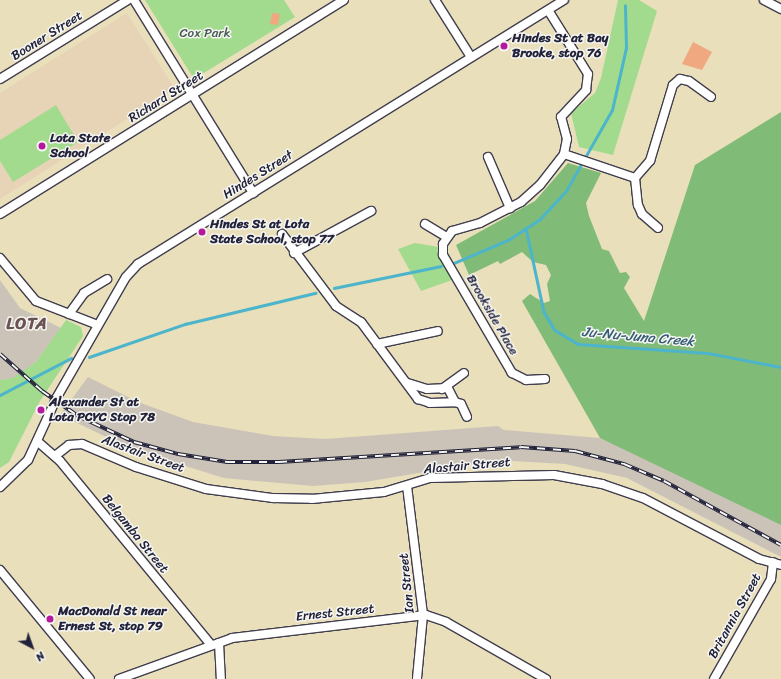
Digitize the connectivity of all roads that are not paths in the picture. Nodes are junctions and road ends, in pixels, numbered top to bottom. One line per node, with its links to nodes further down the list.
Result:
1 (128, 0): 10 (street, Booner Street)
2 (134, 0): 11 (street)
3 (344, 0): 11 (street, Richard Street)
4 (436, 0): 9 (street)
5 (564, 0): 8 (street, Hindes Street)
6 (764, 0): 7 (street)
7 (781, 9)
8 (548, 10): 9 (street, Hindes Street); 13 (street)
9 (471, 57): 16 (street, Hindes Street)
10 (0, 79)
11 (192, 94): 16 (street); 19 (street, Richard Street)
12 (711, 97): 15 (street)
13 (564, 154): 15 (street); 17 (street)
14 (488, 157): 17 (street)
15 (635, 178): 21 (street)
16 (253, 192): 28 (street, Hindes Street)
17 (510, 208): 23 (street)
18 (371, 211): 24 (street)
19 (0, 214)
20 (425, 224): 23 (street)
21 (658, 228)
22 (282, 234): 24 (street)
23 (445, 236): 32 (street, Brookside Place)
24 (294, 253): 30 (street)
25 (0, 258): 27 (street)
26 (107, 279): 27 (street)
27 (69, 314): 28 (street)
28 (98, 325): 37 (street, Hindes Street)
29 (438, 331): 30 (street)
30 (377, 344): 33 (street)
31 (464, 373): 34 (street)
32 (545, 380)
33 (407, 383): 34 (street); 35 (street)
34 (442, 389): 35 (street)
35 (455, 402): 36 (street)
36 (466, 417)
37 (37, 440): 38 (street, Belgamba Street); 39 (street, Hindes Street)
38 (55, 456): 40 (street, Alastair Street); 45 (street, Belgamba Street)
39 (0, 486)
40 (407, 486): 41 (street, Alastair Street); 43 (street, Ian Street)
41 (777, 564): 51 (street, Britannia Street)
42 (0, 570): 46 (street)
43 (423, 615): 44 (street, Ernest Street); 49 (street, Ian Street); 50 (street, Ernest Street)
44 (219, 643): 45 (street, Ernest Street); 48 (street)
45 (211, 645): 47 (street, Ernest Street)
46 (90, 679)
47 (119, 679)
48 (221, 679)
49 (417, 679)
50 (546, 679)
51 (714, 679)

